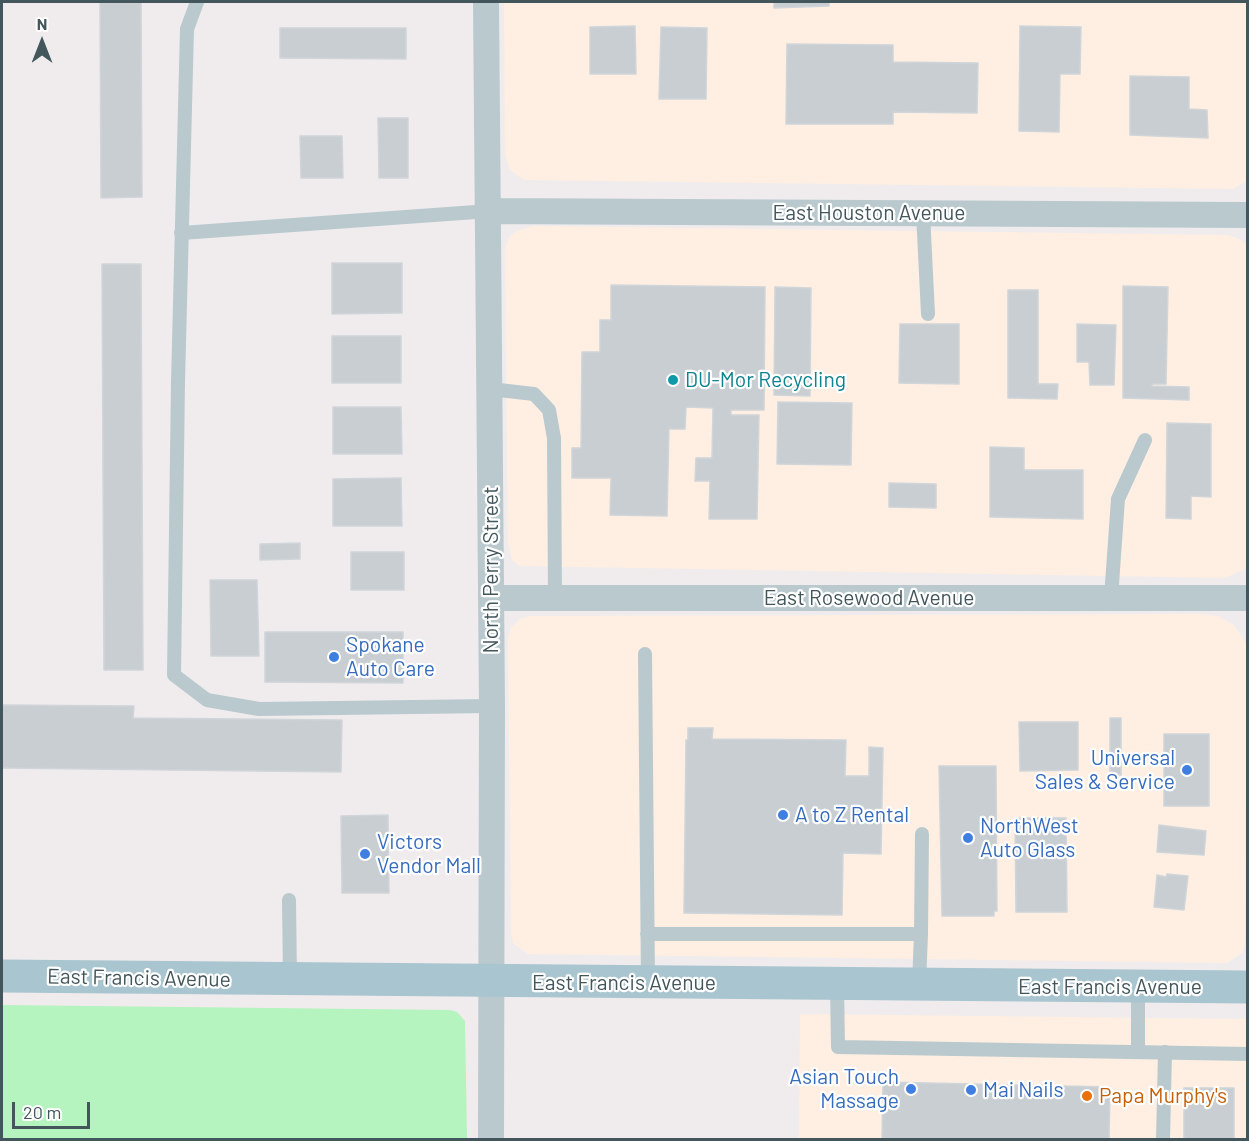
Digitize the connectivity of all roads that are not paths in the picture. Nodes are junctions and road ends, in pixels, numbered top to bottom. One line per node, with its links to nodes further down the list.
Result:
1 (197, 2): 6 (lane)
2 (486, 2): 3 (street, North Perry Street)
3 (490, 211): 4 (street, East Houston Avenue); 6 (lane); 8 (street, North Perry Street)
4 (923, 213): 5 (street, East Houston Avenue); 7 (lane)
5 (1248, 215)
6 (181, 233): 15 (lane)
7 (928, 314)
8 (490, 389): 10 (street, North Perry Street); 11 (lane)
9 (1145, 440): 12 (lane)
10 (491, 598): 11 (street, East Rosewood Avenue); 15 (street, North Perry Street)
11 (555, 598): 12 (street, East Rosewood Avenue)
12 (1111, 598): 13 (street, East Rosewood Avenue)
13 (1248, 598)
14 (645, 654): 18 (lane)
15 (492, 706): 22 (street, North Perry Street)
16 (922, 834): 19 (lane)
17 (290, 900): 21 (lane)
18 (647, 934): 19 (lane); 23 (lane)
19 (921, 934): 25 (lane)
20 (2, 976): 21 (main road, East Francis Avenue)
21 (290, 979): 22 (main road, East Francis Avenue)
22 (490, 982): 23 (main road, East Francis Avenue); 31 (street, North Perry Street)
23 (648, 982): 24 (main road, East Francis Avenue)
24 (837, 985): 25 (main road, East Francis Avenue); 28 (lane)
25 (919, 985): 27 (main road, East Francis Avenue)
26 (1248, 987): 27 (main road, East Francis Avenue)
27 (1138, 988): 28 (lane)
28 (1138, 1052): 29 (lane)
29 (1165, 1052): 30 (lane); 32 (lane)
30 (1248, 1054)
31 (491, 1140)
32 (1163, 1140)

